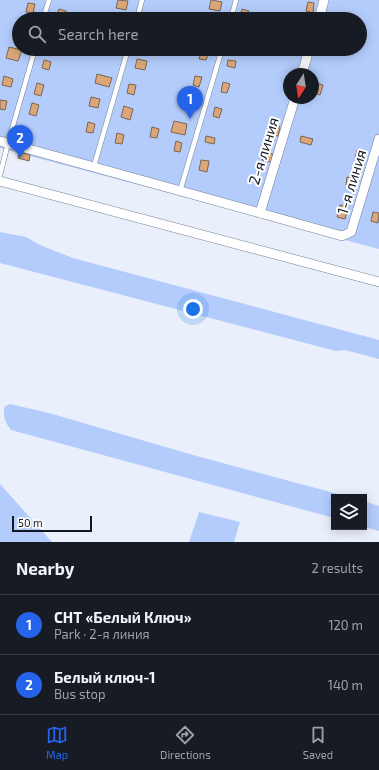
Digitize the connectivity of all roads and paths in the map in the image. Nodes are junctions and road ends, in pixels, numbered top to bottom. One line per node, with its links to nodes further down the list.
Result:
1 (49, 0): 5 (lane)
2 (142, 0): 6 (lane)
3 (236, 0): 7 (lane)
4 (324, 0): 8 (street)
5 (45, 12)
6 (139, 12)
7 (232, 12)
8 (321, 12)
9 (33, 56): 16 (lane)
10 (126, 56): 17 (lane)
11 (220, 56): 20 (lane)
12 (308, 56): 13 (street)
13 (304, 68)
14 (293, 104): 21 (street, 2-я линия)
15 (379, 139): 21 (street, 1-я линия)
16 (4, 142): 17 (street); 18 (lane)
17 (94, 166): 20 (street)
18 (0, 174)
19 (0, 181): 22 (street)
20 (180, 191): 21 (street)
21 (260, 212)
22 (379, 282)

